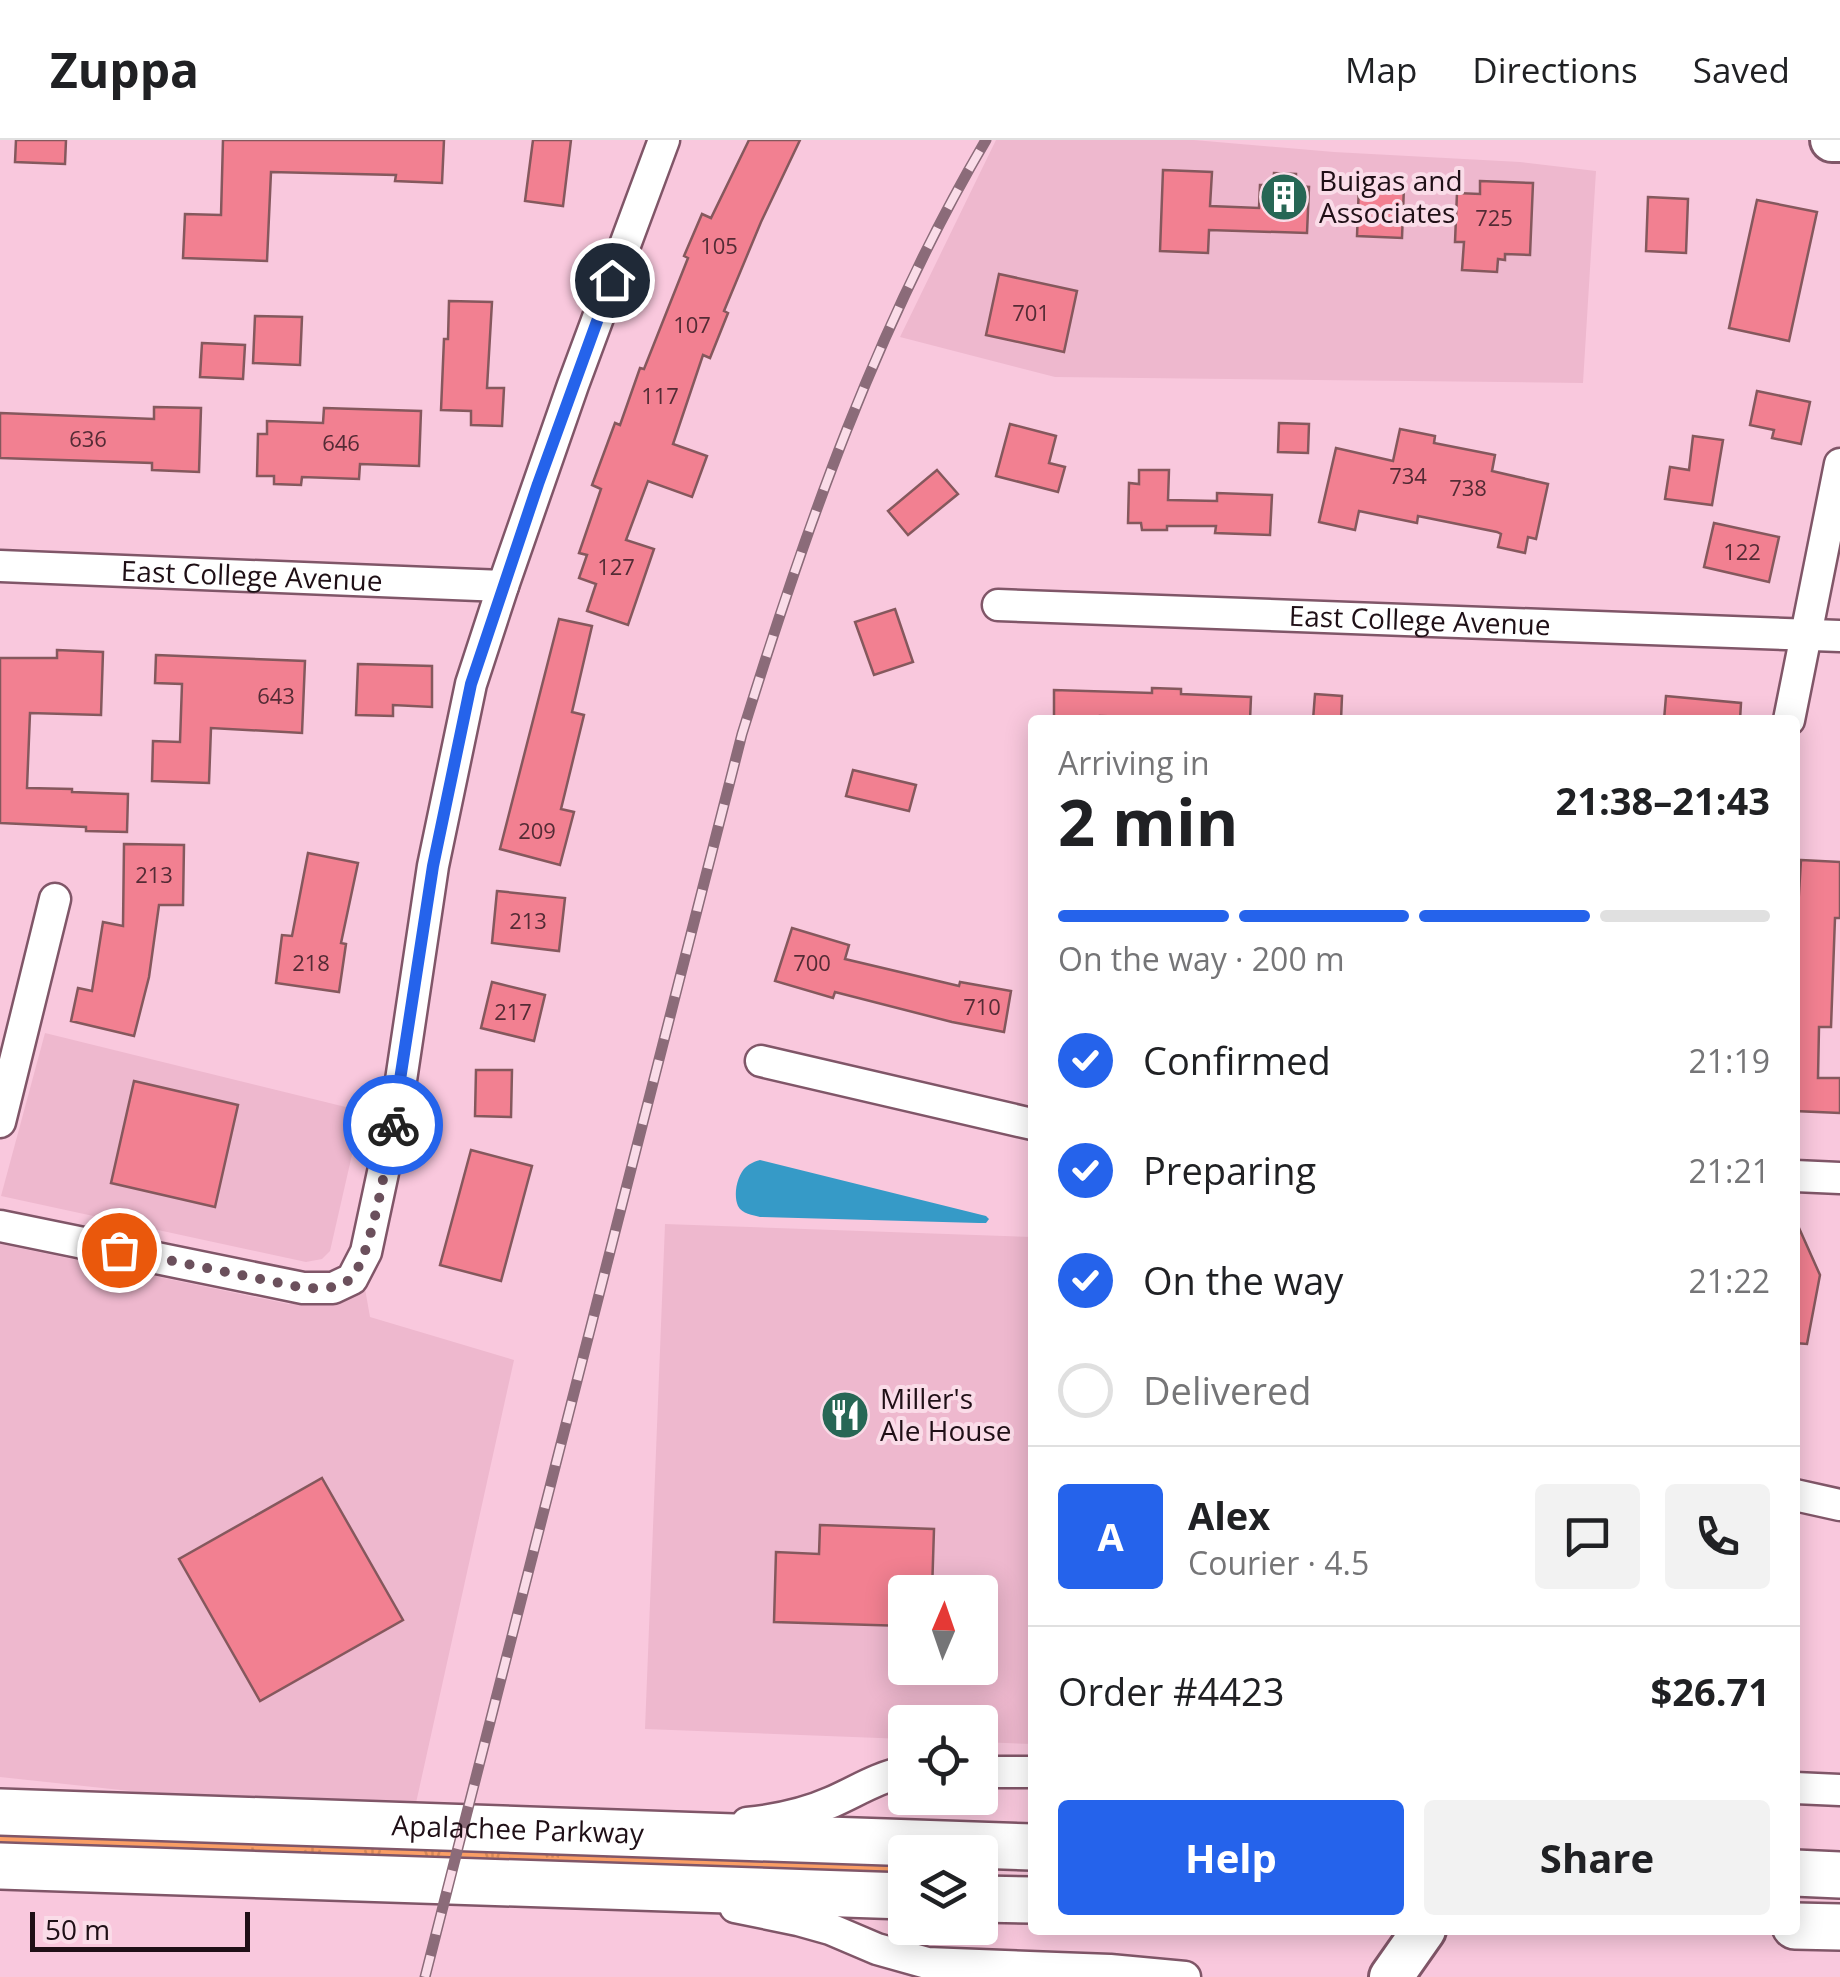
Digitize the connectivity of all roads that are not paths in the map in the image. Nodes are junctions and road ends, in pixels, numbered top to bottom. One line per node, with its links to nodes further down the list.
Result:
1 (664, 140): 6 (street)
2 (1832, 140): 3 (street)
3 (1840, 140)
4 (1840, 464): 8 (street)
5 (0, 566): 6 (street, East College Avenue)
6 (502, 586): 17 (street)
7 (998, 605): 8 (street, East College Avenue)
8 (1807, 635): 9 (street, East College Avenue); 10 (street)
9 (1840, 636)
10 (1791, 715)
11 (55, 899): 13 (street)
12 (761, 1060): 14 (street)
13 (0, 1122)
14 (1028, 1123)
15 (1800, 1176): 16 (street)
16 (1840, 1178)
17 (0, 1226)
18 (1800, 1496): 19 (street)
19 (1840, 1506)
20 (998, 1772): 21 (street)
21 (1028, 1772)
22 (888, 1776): 26 (street)
23 (1800, 1788): 24 (street)
24 (1840, 1790)
25 (0, 1812): 26 (main road, Apalachee Parkway)
26 (547, 1830): 27 (main road, Apalachee Parkway)
27 (1028, 1848)
28 (0, 1866): 31 (main road, Apalachee Parkway)
29 (1800, 1873): 30 (main road)
30 (1840, 1875)
31 (342, 1878): 32 (main road, Apalachee Parkway); 33 (main road)
32 (548, 1886): 34 (main road, Apalachee Parkway); 40 (street)
33 (0, 1896)
34 (888, 1896)
35 (998, 1899): 36 (main road)
36 (1028, 1900)
37 (1800, 1926): 38 (main road)
38 (1840, 1927)
39 (1420, 1935): 41 (street)
40 (1185, 1977)
41 (1391, 1977)

